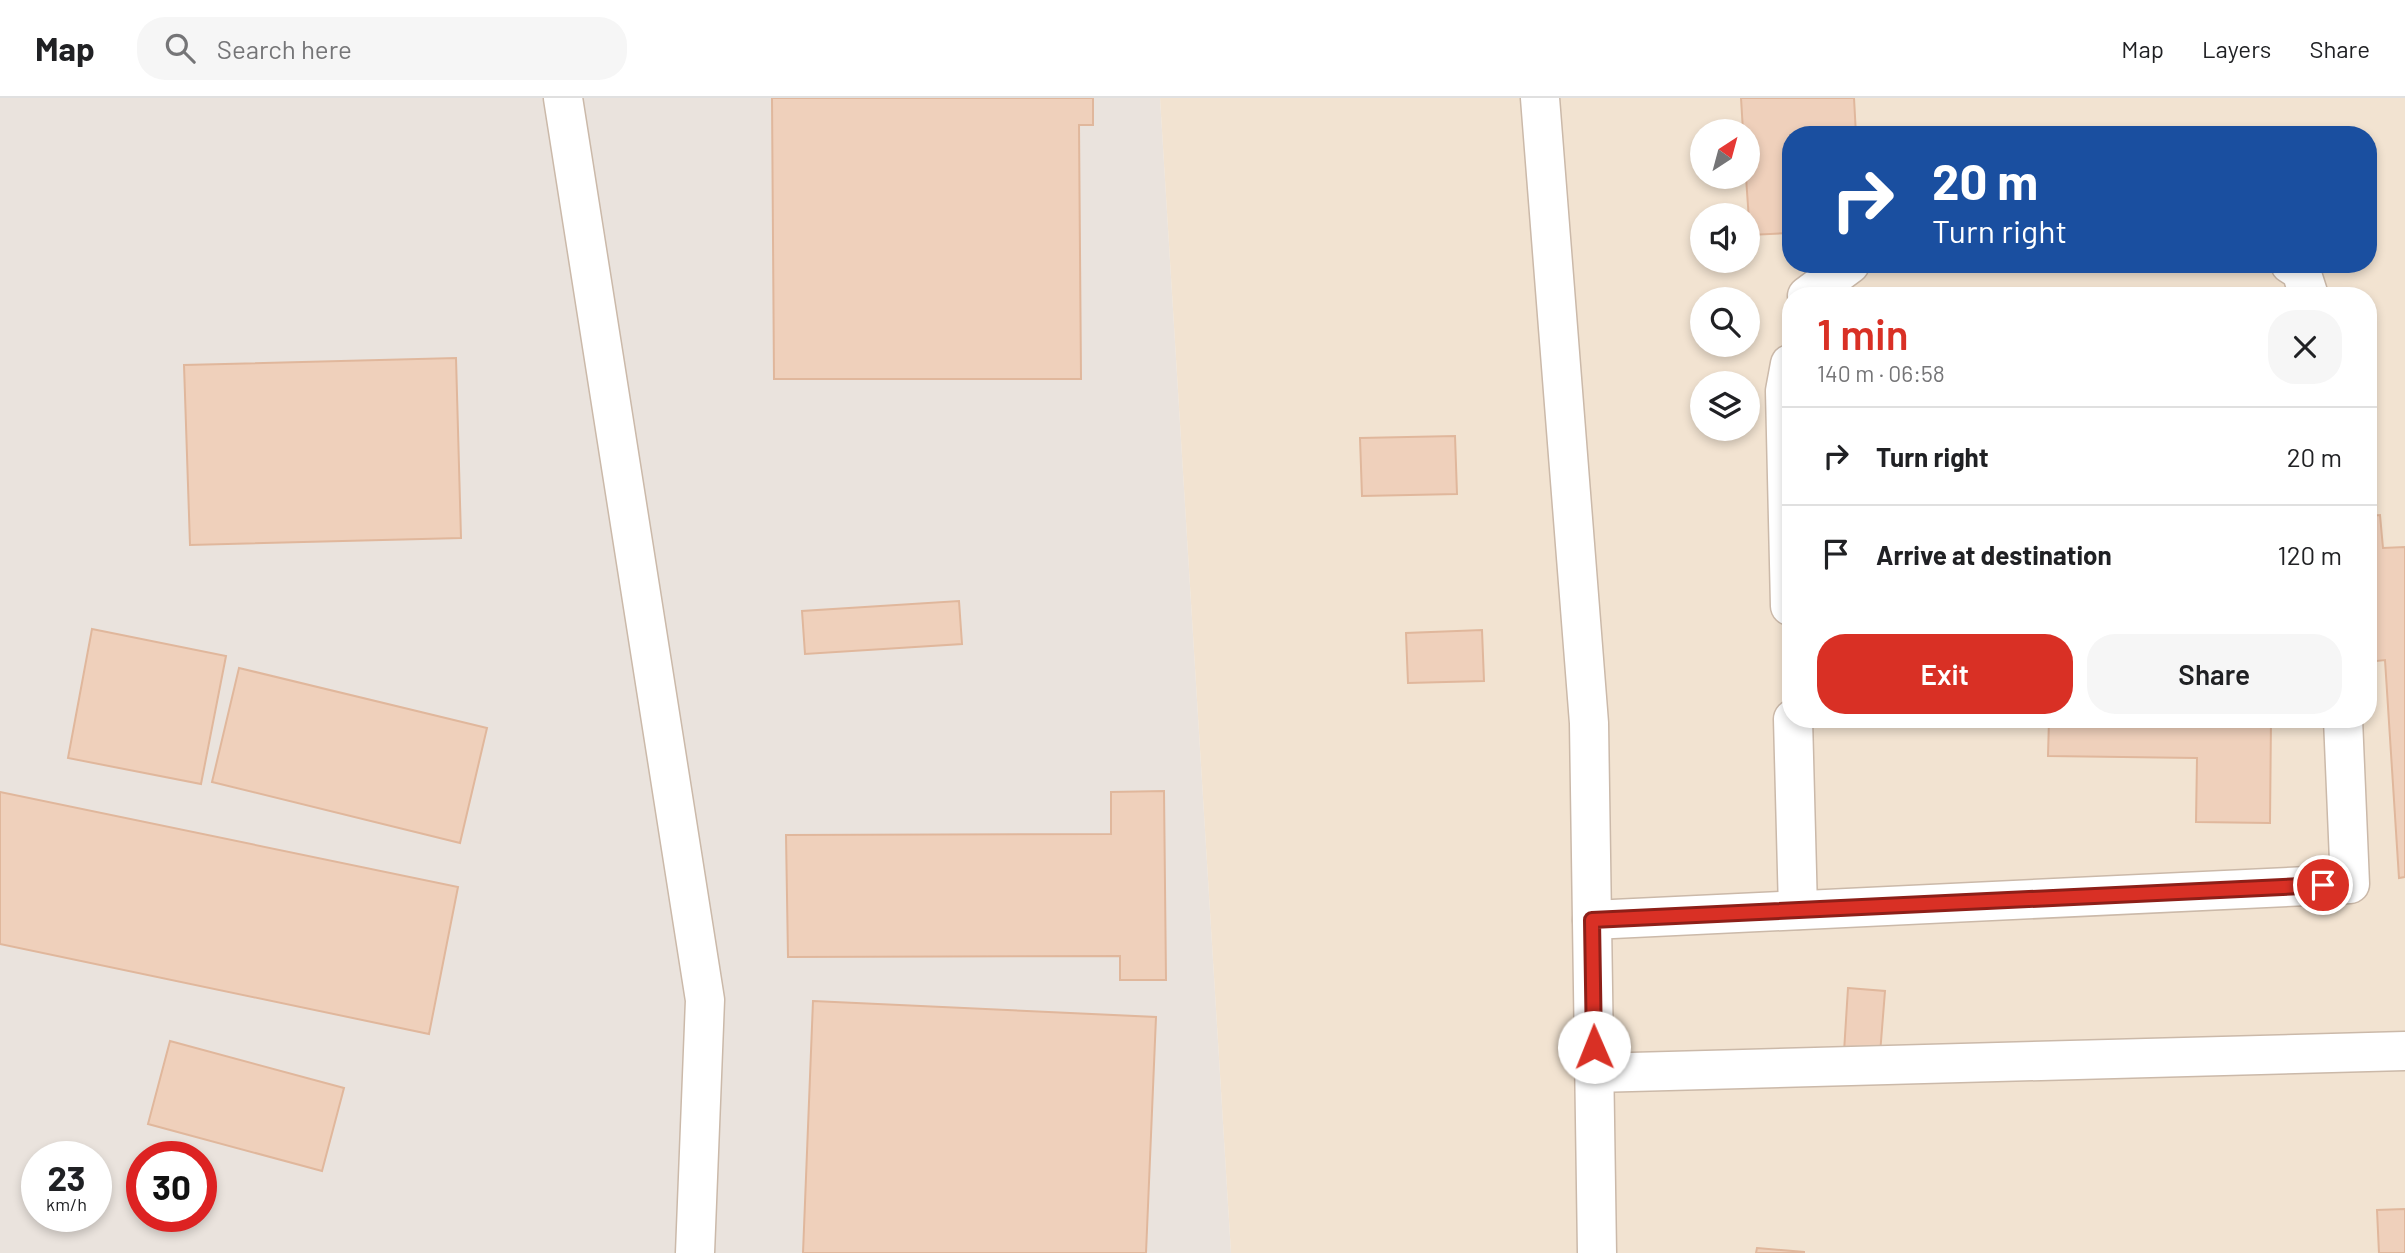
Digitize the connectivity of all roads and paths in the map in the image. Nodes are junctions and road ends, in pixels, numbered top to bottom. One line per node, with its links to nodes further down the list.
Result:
1 (563, 98): 11 (street)
2 (1540, 98): 8 (street)
3 (1838, 273): 4 (street)
4 (1819, 287)
5 (1793, 728): 7 (street)
6 (2343, 728): 7 (street)
7 (1798, 911): 8 (street)
8 (1592, 920): 10 (street)
9 (2405, 1051): 10 (street)
10 (1594, 1073): 12 (street)
11 (695, 1253)
12 (1597, 1253)

